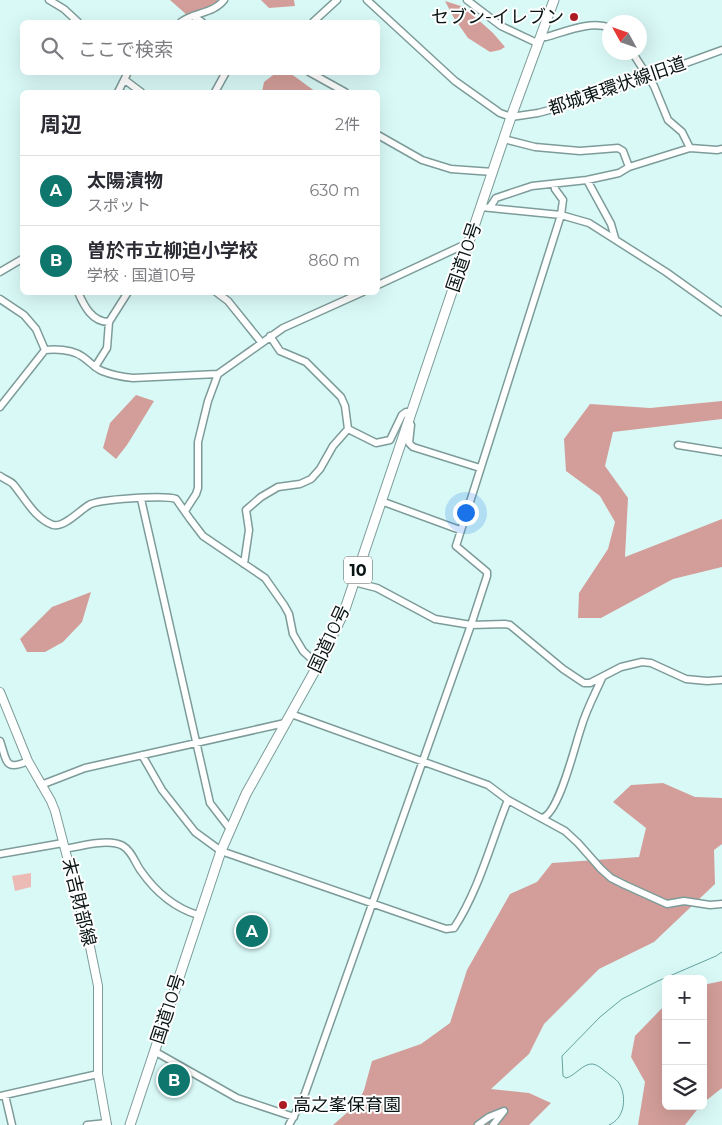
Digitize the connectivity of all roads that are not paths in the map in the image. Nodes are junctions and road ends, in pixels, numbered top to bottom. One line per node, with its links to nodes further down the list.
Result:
1 (49, 0): 8 (street)
2 (224, 0): 7 (street)
3 (337, 0): 11 (street)
4 (367, 0): 25 (street)
5 (467, 0): 13 (street)
6 (554, 0): 13 (highway, 国道10号 / 10)
7 (193, 16): 9 (street); 10 (street)
8 (76, 20)
9 (185, 20)
10 (199, 20)
11 (315, 20)
12 (602, 25): 13 (street)
13 (538, 40): 25 (highway, 国道10号 / 10)
14 (722, 50): 19 (street, 都城東環状線旧道)
15 (637, 60): 19 (street)
16 (126, 75): 20 (street)
17 (224, 75): 23 (street)
18 (314, 75): 24 (street)
19 (647, 77): 25 (street, 都城東環状線旧道); 28 (street)
20 (124, 80): 21 (street); 22 (street)
21 (119, 90)
22 (138, 90)
23 (216, 90)
24 (341, 90)
25 (511, 117): 27 (highway, 国道10号 / 10)
26 (380, 136): 31 (street)
27 (504, 139): 30 (street); 31 (highway, 国道10号 / 10)
28 (690, 148): 29 (street); 30 (street)
29 (722, 149)
30 (629, 168): 32 (street)
31 (493, 172): 34 (highway, 国道10号 / 10)
32 (587, 180): 33 (street); 36 (street)
33 (554, 184): 34 (street); 35 (street)
34 (486, 207): 35 (street); 37 (highway, 国道10号 / 10)
35 (561, 215): 36 (street); 58 (street)
36 (615, 238): 46 (street)
37 (468, 242): 40 (street); 54 (highway, 国道10号 / 10)
38 (20, 260): 39 (street)
39 (0, 272)
40 (380, 285)
41 (80, 295): 47 (street)
42 (126, 295): 47 (street)
43 (220, 295): 49 (street)
44 (356, 295): 48 (street)
45 (0, 299): 50 (street)
46 (722, 312)
47 (109, 322): 51 (street)
48 (270, 336): 49 (street); 55 (street)
49 (261, 342): 52 (street)
50 (45, 350): 51 (street); 53 (street)
51 (95, 367): 52 (street)
52 (218, 374): 62 (street)
53 (0, 407)
54 (410, 416): 55 (street); 58 (street); 61 (highway, 国道10号 / 10)
55 (348, 429): 64 (street)
56 (678, 445): 57 (street)
57 (722, 452)
58 (480, 468): 63 (street)
59 (0, 476): 60 (street)
60 (141, 499): 62 (street); 74 (street)
61 (381, 501): 63 (street); 65 (highway, 国道10号 / 10)
62 (185, 511): 64 (street)
63 (460, 530): 66 (street)
64 (244, 564): 67 (street)
65 (354, 582): 66 (street); 67 (highway, 国道10号 / 10)
66 (471, 625): 68 (street); 77 (street)
67 (318, 665): 71 (highway, 国道10号 / 10)
68 (602, 677): 69 (street); 80 (street)
69 (722, 680)
70 (0, 692): 76 (main road, 末吉財部線)
71 (290, 714): 72 (highway, 国道10号 / 10); 77 (street)
72 (285, 723): 74 (street); 81 (highway, 国道10号 / 10)
73 (0, 741): 76 (street)
74 (196, 743): 75 (street); 81 (street)
75 (142, 755): 78 (street); 83 (street)
76 (28, 761): 78 (main road, 末吉財部線)
77 (422, 761): 79 (street); 85 (street)
78 (41, 785): 82 (main road, 末吉財部線)
79 (508, 800): 80 (street); 85 (street)
80 (542, 818): 86 (street)
81 (230, 829): 83 (highway, 国道10号 / 10)
82 (64, 846): 84 (street); 87 (street); 89 (main road, 末吉財部線)
83 (221, 851): 85 (street); 87 (highway, 国道10号 / 10)
84 (0, 854)
85 (372, 904): 91 (street)
86 (722, 904)
87 (198, 915): 88 (highway, 国道10号 / 10)
88 (154, 1051): 91 (street); 95 (highway, 国道10号 / 10)
89 (98, 1074): 90 (street); 92 (main road, 末吉財部線)
90 (2, 1096): 93 (street)
91 (294, 1117): 96 (street)
92 (107, 1124): 94 (street)
93 (12, 1125)
94 (87, 1125)
95 (130, 1125)
96 (289, 1125)
97 (478, 1125): 98 (street)
98 (493, 1125)

